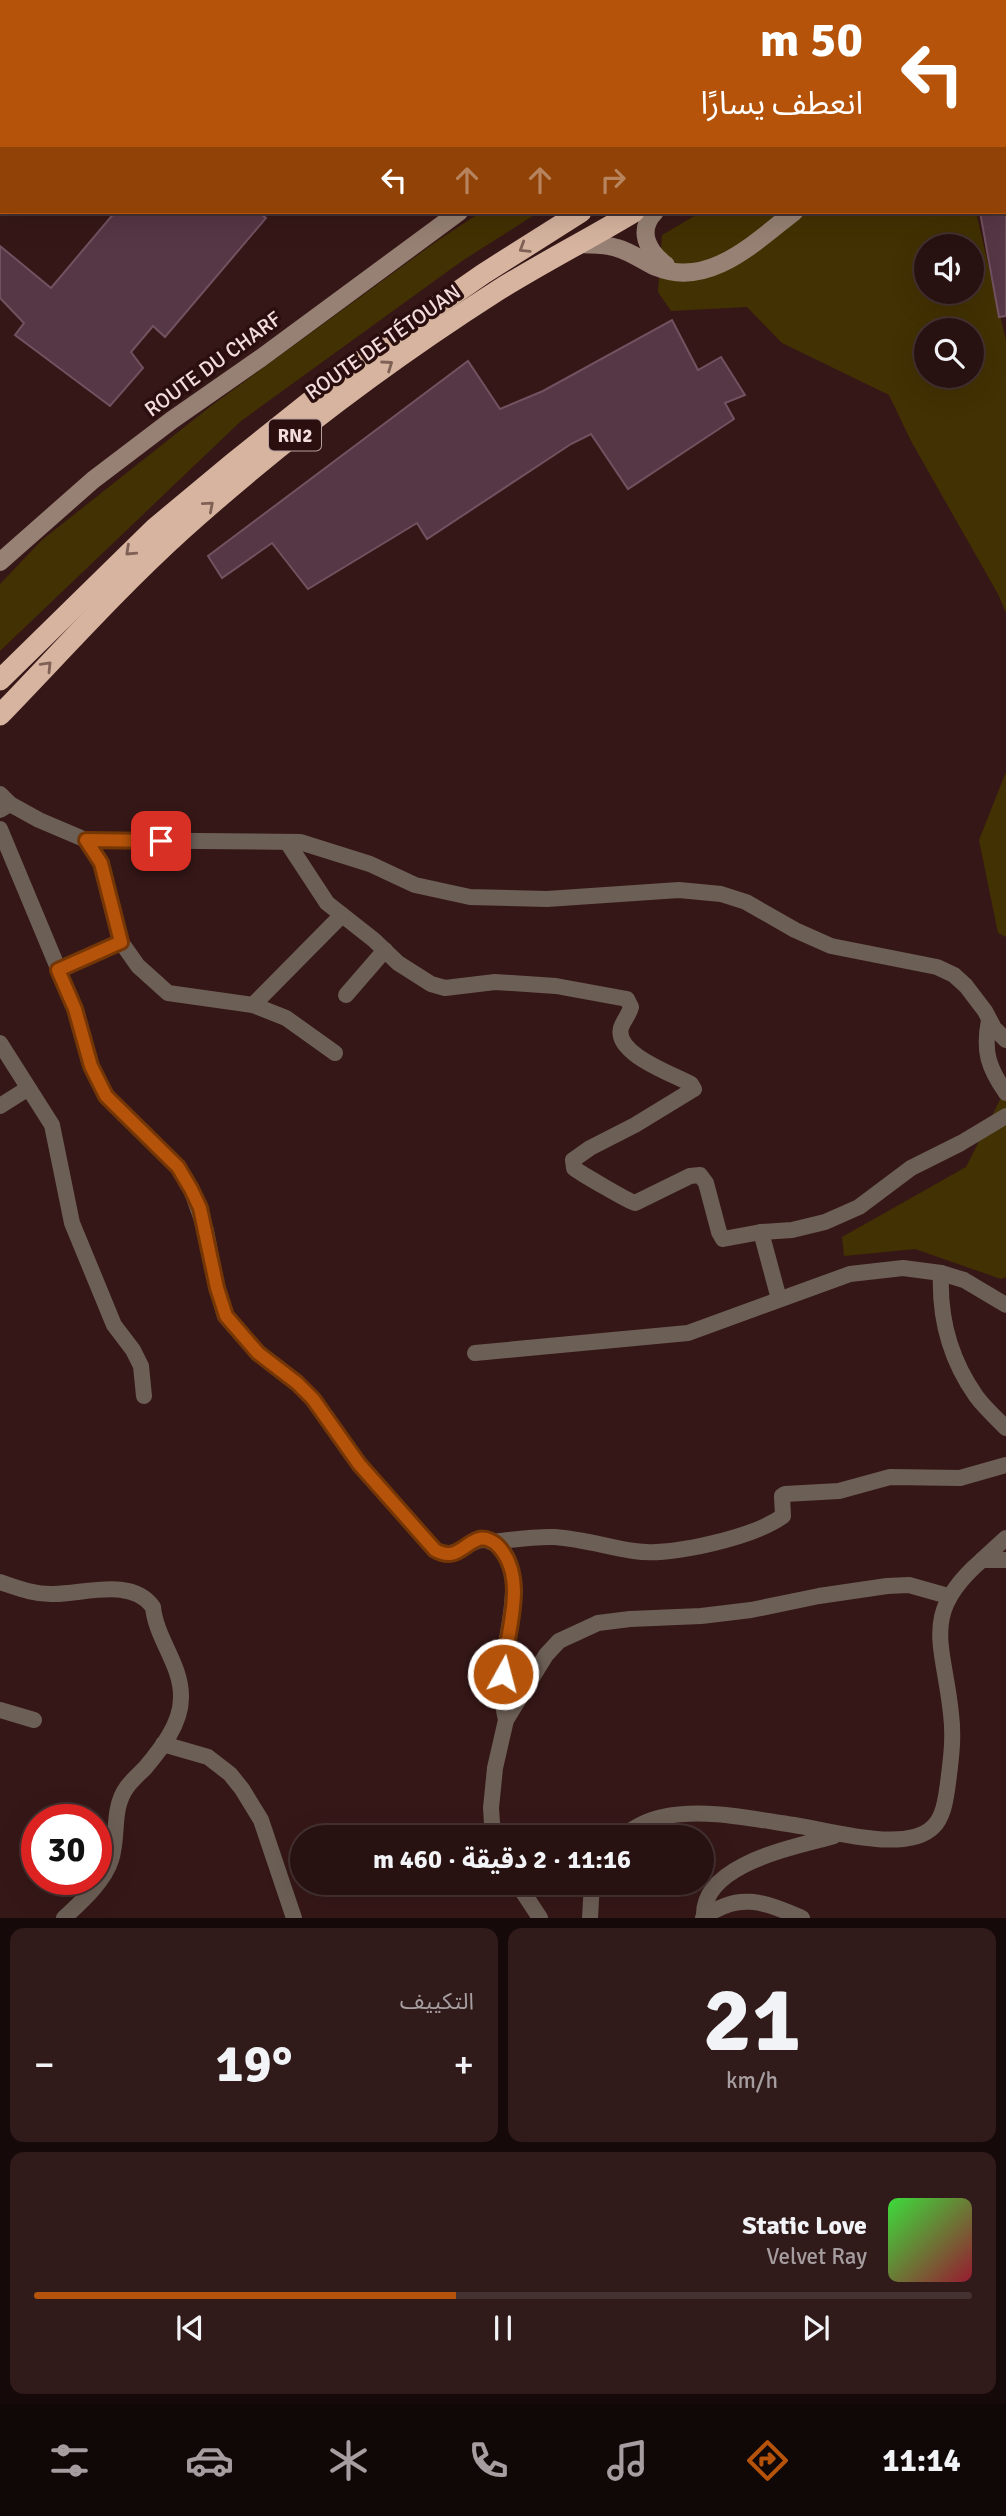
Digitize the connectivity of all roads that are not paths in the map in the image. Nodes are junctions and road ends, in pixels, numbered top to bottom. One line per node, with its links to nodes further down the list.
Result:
1 (456, 214): 8 (street, ROUTE DU CHARF)
2 (578, 214): 9 (highway, ROUTE DE TÉTOUAN / RN2, one-way to 9)
3 (632, 214): 6 (highway, ROUTE DE TÉTOUAN / RN2)
4 (654, 214): 7 (street)
5 (791, 214): 7 (street)
6 (579, 244): 7 (street); 10 (highway, ROUTE DE TÉTOUAN / RN2, one-way to 6)
7 (677, 273)
8 (0, 562)
9 (0, 680)
10 (0, 715)
11 (3, 803): 13 (street)
12 (0, 828): 18 (street)
13 (86, 840): 14 (street); 16 (street)
14 (287, 842): 15 (street); 21 (street)
15 (342, 915): 17 (street); 20 (street)
16 (121, 942): 18 (street); 20 (street)
17 (385, 950): 19 (street); 29 (street)
18 (58, 970): 38 (street)
19 (346, 995)
20 (253, 1005): 24 (street)
21 (989, 1020): 22 (street); 26 (street)
22 (1006, 1040)
23 (0, 1043): 25 (street)
24 (335, 1053)
25 (27, 1089): 27 (street); 34 (street)
26 (1006, 1093)
27 (0, 1106)
28 (1006, 1116): 29 (street)
29 (761, 1232): 31 (street)
30 (941, 1273): 31 (street); 32 (street); 35 (street)
31 (779, 1299): 33 (street)
32 (1006, 1305)
33 (475, 1353)
34 (144, 1396)
35 (1006, 1428)
36 (1006, 1465): 38 (street)
37 (1006, 1538): 39 (street)
38 (491, 1542): 45 (street)
39 (982, 1560): 40 (street); 42 (street)
40 (1006, 1560)
41 (0, 1582): 46 (street)
42 (948, 1597): 45 (street); 49 (street)
43 (0, 1710): 44 (street)
44 (34, 1720)
45 (506, 1720): 47 (street)
46 (163, 1744): 52 (street); 53 (street)
47 (492, 1825)
48 (639, 1825): 49 (street)
49 (840, 1835): 56 (street)
50 (525, 1895): 54 (street)
51 (591, 1895): 55 (street)
52 (64, 1917)
53 (293, 1917)
54 (540, 1917)
55 (590, 1917)
56 (704, 1917): 57 (street)
57 (802, 1917)

